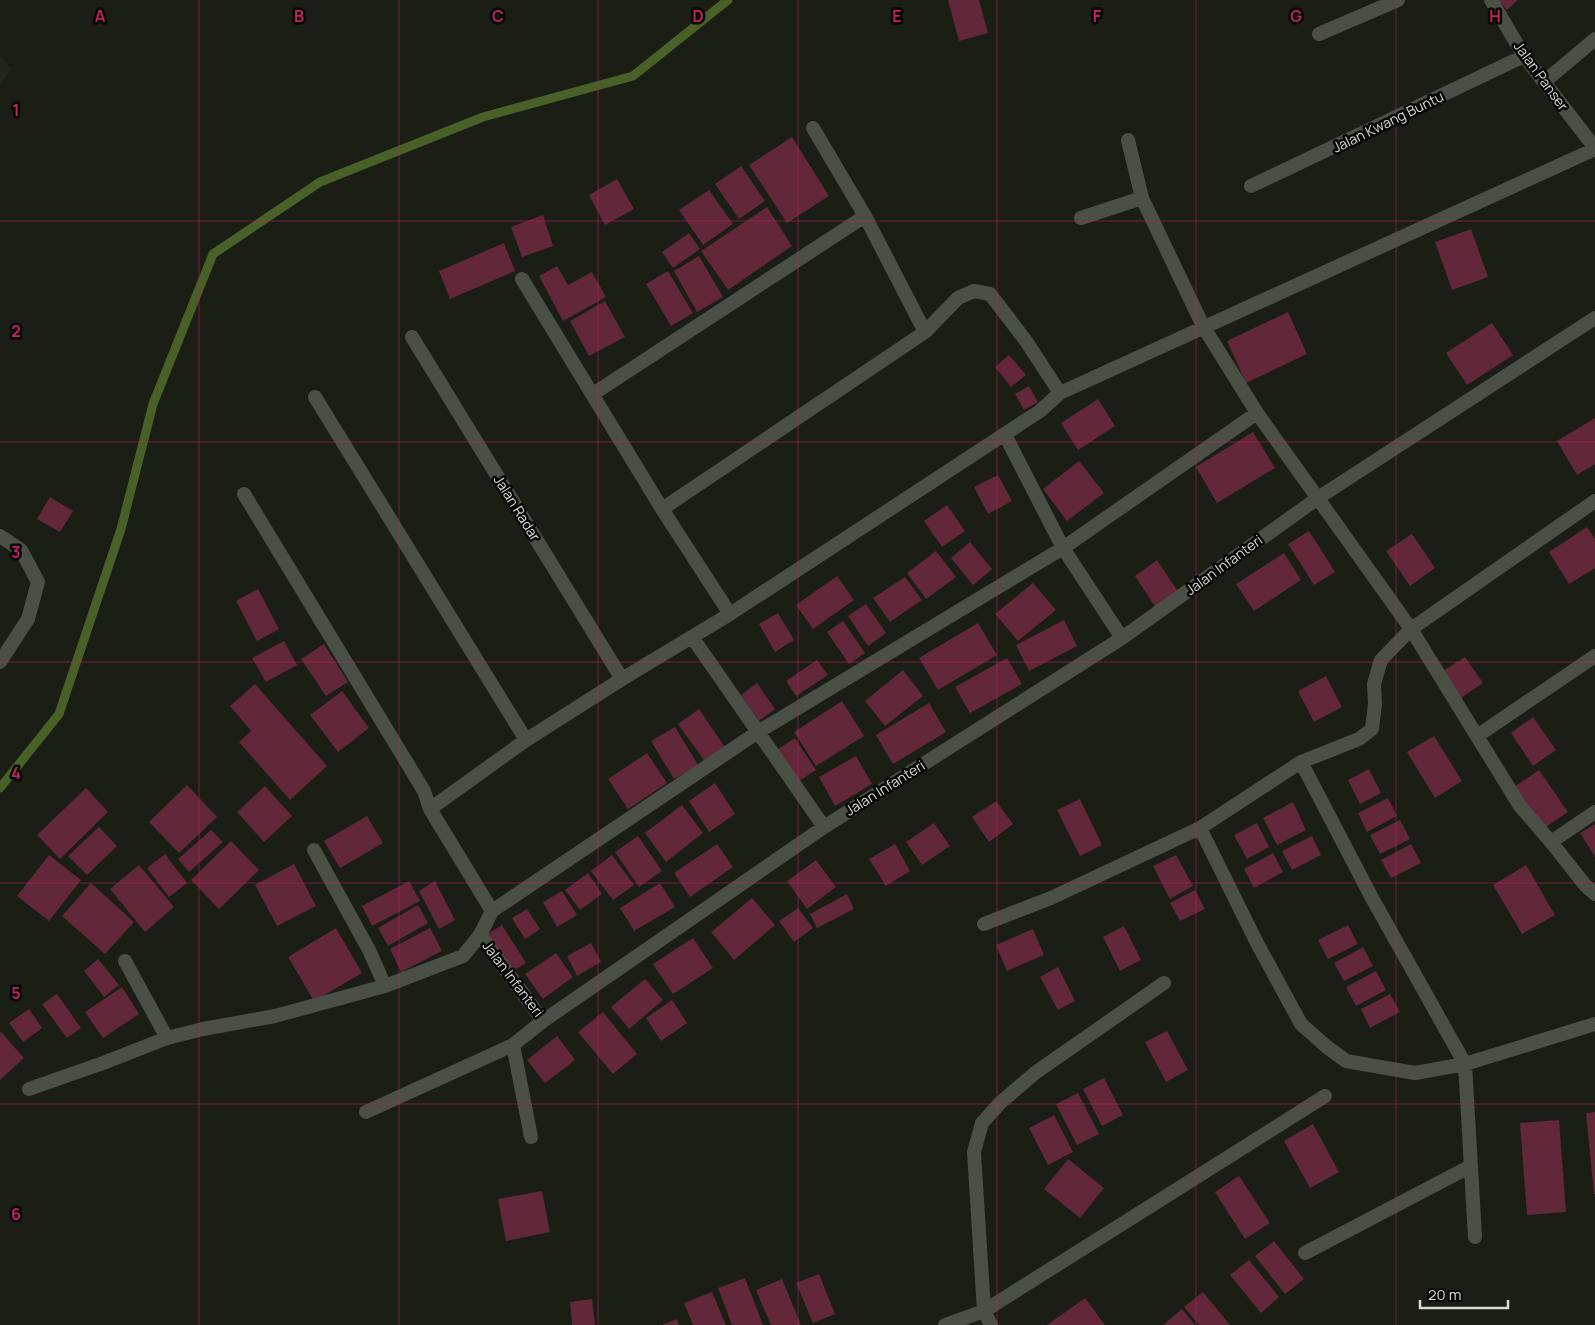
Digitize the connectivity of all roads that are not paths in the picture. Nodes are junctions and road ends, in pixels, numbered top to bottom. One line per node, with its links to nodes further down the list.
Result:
1 (1398, 0): 3 (street)
2 (1491, 0): 5 (street, Jalan Panser)
3 (1318, 34)
4 (1595, 39): 6 (street)
5 (1524, 56): 6 (street, Jalan Panser); 10 (street, Jalan Kwang Buntu)
6 (1544, 82): 9 (street, Jalan Panser)
7 (813, 128): 12 (street)
8 (1128, 140): 11 (street)
9 (1595, 149): 16 (street)
10 (1251, 186)
11 (1142, 198): 13 (street); 16 (street)
12 (865, 216): 17 (street); 20 (street)
13 (1081, 218)
14 (522, 279): 20 (street)
15 (1595, 318): 25 (street, Jalan Infanteri)
16 (1203, 326): 19 (street); 22 (street)
17 (925, 332): 19 (street); 27 (street)
18 (412, 337): 36 (street, Jalan Radar)
19 (1060, 393): 23 (street)
20 (593, 394): 27 (street)
21 (315, 396): 39 (street)
22 (1257, 413): 25 (street); 29 (street)
23 (1005, 435): 29 (street); 30 (street)
24 (244, 494): 41 (street)
25 (1318, 498): 31 (street); 33 (street, Jalan Infanteri)
26 (1595, 501): 31 (street)
27 (662, 509): 30 (street)
28 (0, 536): 35 (street)
29 (1062, 548): 33 (street); 37 (street)
30 (730, 614): 32 (street)
31 (1412, 629): 38 (street); 40 (street)
32 (692, 637): 36 (street); 37 (street)
33 (1122, 638): 43 (street, Jalan Infanteri)
34 (1595, 656): 38 (street)
35 (0, 662)
36 (622, 679): 39 (street)
37 (758, 732): 43 (street); 48 (street)
38 (1477, 736): 45 (street)
39 (526, 740): 41 (street)
40 (1301, 762): 44 (street); 58 (street)
41 (430, 809): 48 (street)
42 (1595, 812): 45 (street)
43 (824, 827): 54 (street, Jalan Infanteri)
44 (1200, 828): 49 (street); 58 (street)
45 (1551, 842): 47 (street)
46 (314, 850): 53 (street)
47 (1595, 894)
48 (492, 911): 50 (street)
49 (984, 924)
50 (480, 935): 53 (street); 54 (street, Jalan Infanteri)
51 (126, 961): 56 (street)
52 (1164, 983): 66 (street)
53 (385, 986): 56 (street)
54 (543, 1021): 57 (street)
55 (1595, 1024): 58 (street)
56 (167, 1038): 59 (street)
57 (513, 1045): 61 (street); 62 (street)
58 (1465, 1064): 63 (street)
59 (30, 1089)
60 (1326, 1096): 66 (street)
61 (366, 1112)
62 (531, 1137)
63 (1471, 1166): 64 (street); 65 (street)
64 (1475, 1237)
65 (1305, 1254)
66 (984, 1311): 67 (street); 68 (street)
67 (945, 1325)
68 (991, 1325)

